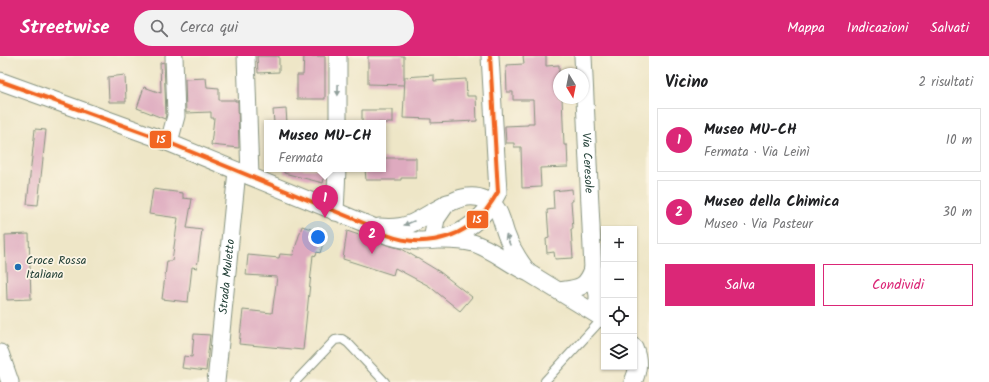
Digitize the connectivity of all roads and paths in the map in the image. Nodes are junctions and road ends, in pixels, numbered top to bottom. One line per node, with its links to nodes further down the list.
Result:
1 (174, 56): 8 (street)
2 (246, 56): 10 (street, Strada Muletto)
3 (338, 56): 7 (street, one-way to 7)
4 (490, 56): 12 (street)
5 (585, 59): 16 (street, Via Ceresole)
6 (0, 81): 8 (street)
7 (338, 120)
8 (169, 142): 10 (street)
9 (336, 172): 13 (street)
10 (244, 174): 13 (street); 27 (street, Strada Muletto)
11 (447, 203): 12 (street); 14 (street, one-way to 14); 15 (street)
12 (492, 204): 15 (street); 17 (street, one-way to 12)
13 (335, 212): 14 (street)
14 (371, 226): 15 (street)
15 (432, 240): 17 (street)
16 (593, 270): 18 (street); 19 (street, Via Ceresole)
17 (529, 273): 18 (street)
18 (559, 291): 20 (street)
19 (601, 312)
20 (601, 316)
21 (601, 318): 28 (lane)
22 (0, 353): 29 (street)
23 (637, 358): 24 (street)
24 (637, 368)
25 (637, 370): 32 (street)
26 (0, 373): 29 (street)
27 (216, 376)
28 (545, 380)
29 (8, 382)
30 (295, 382): 31 (lane)
31 (385, 382)
32 (633, 382)

